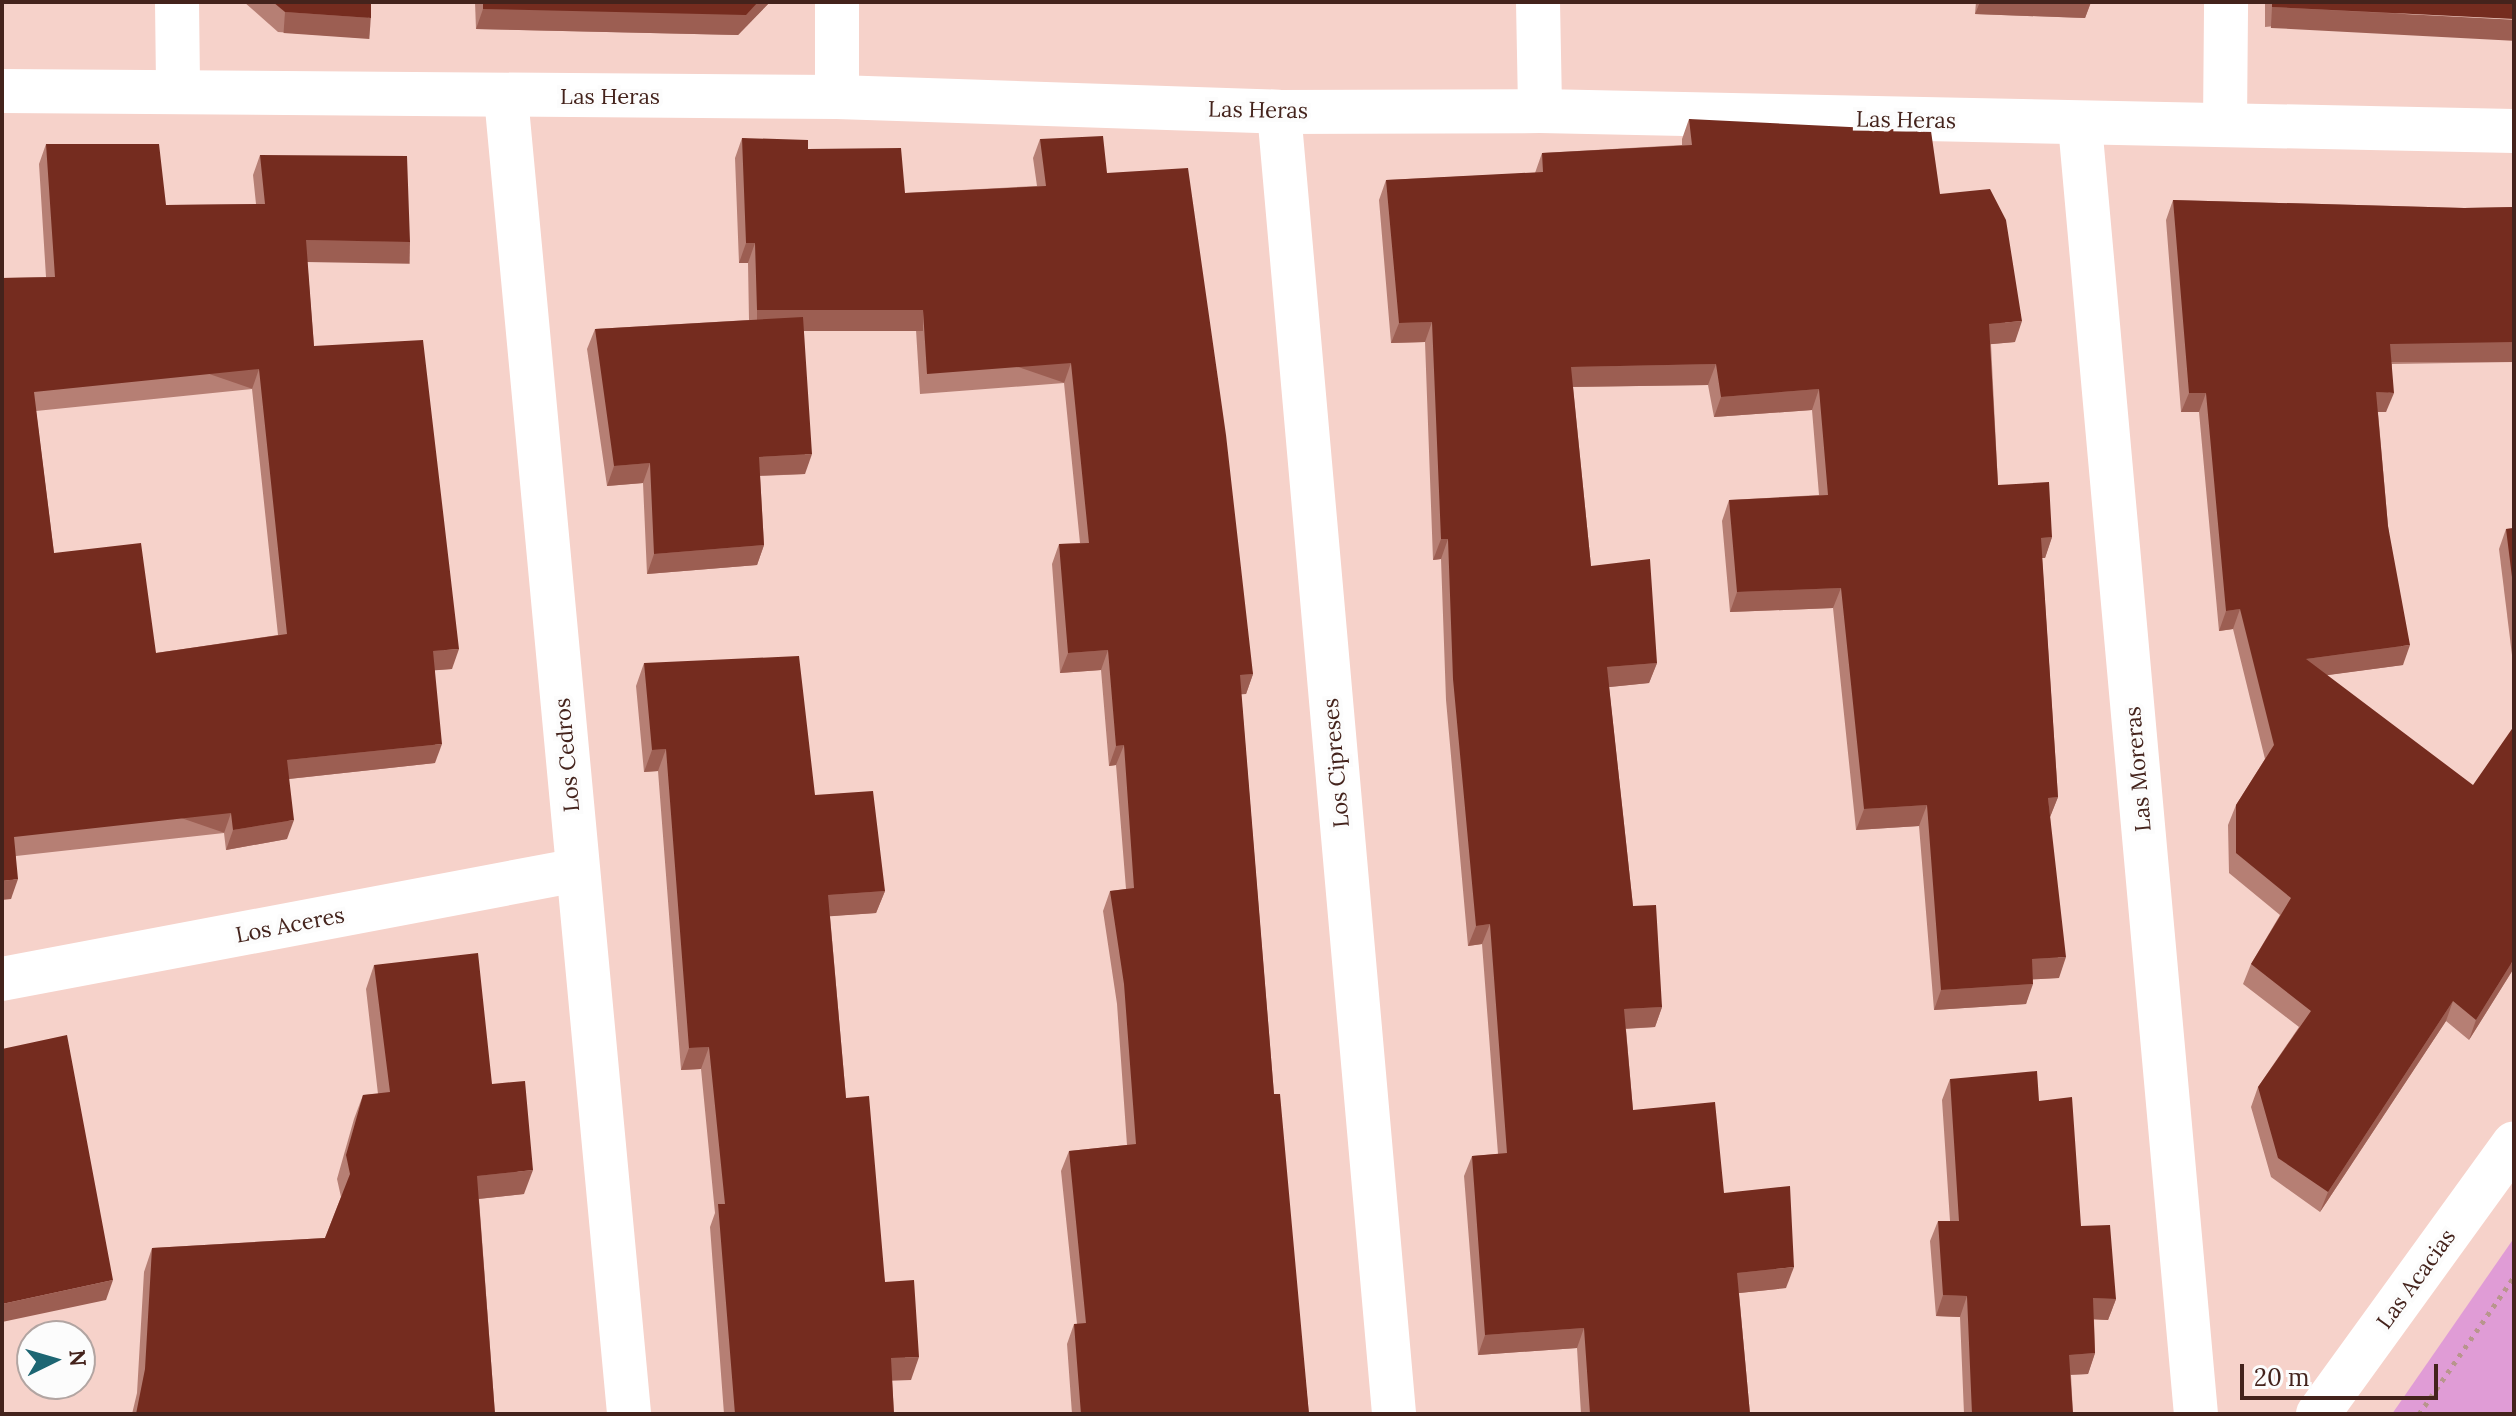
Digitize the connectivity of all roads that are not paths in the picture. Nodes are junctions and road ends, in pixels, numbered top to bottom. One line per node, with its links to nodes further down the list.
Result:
1 (177, 2): 5 (street)
2 (837, 2): 8 (street)
3 (1538, 2): 9 (street)
4 (2226, 2): 12 (street)
5 (178, 88): 6 (street, Las Heras); 7 (street, Las Heras)
6 (2, 91)
7 (506, 97): 8 (street, Las Heras); 14 (street, Los Cedros)
8 (837, 97): 10 (street, Las Heras)
9 (1540, 111): 10 (street, Las Heras); 11 (street, Las Heras)
10 (1279, 112): 18 (street, Los Cipreses)
11 (2080, 125): 12 (street, Las Heras); 19 (street, Las Moreras)
12 (2225, 125): 13 (street, Las Heras)
13 (2514, 131)
14 (578, 870): 15 (street, Los Aceres); 17 (street, Los Cedros)
15 (2, 979)
16 (2514, 1143): 20 (street, Las Acacias)
17 (629, 1414)
18 (1394, 1414)
19 (2196, 1414)
20 (2318, 1414)

